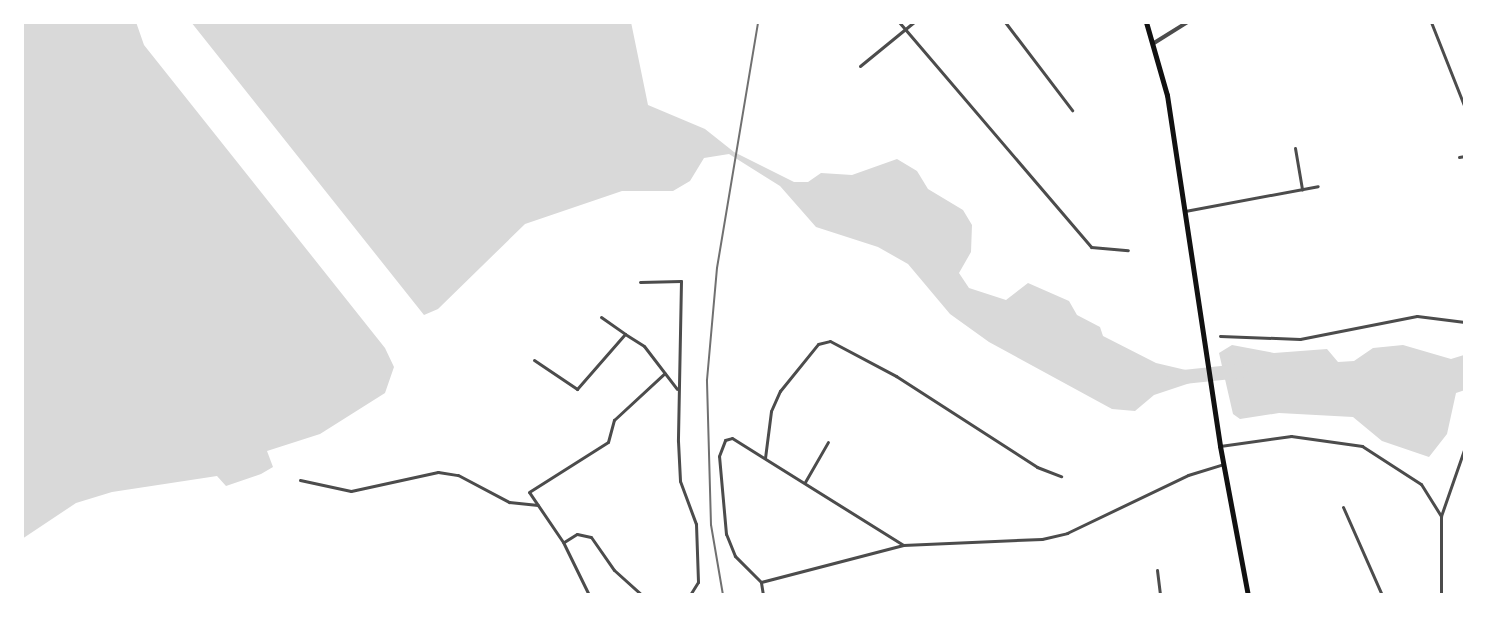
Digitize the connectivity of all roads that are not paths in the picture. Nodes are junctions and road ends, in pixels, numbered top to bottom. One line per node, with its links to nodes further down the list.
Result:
1 (899, 22): 7 (street)
2 (914, 22): 7 (street)
3 (1005, 22): 11 (street)
4 (1146, 22): 8 (main road)
5 (1187, 22): 8 (street)
6 (1431, 22): 10 (street)
7 (904, 30): 9 (street); 18 (street)
8 (1154, 43): 17 (main road)
9 (860, 66)
10 (1465, 108)
11 (1072, 110)
12 (1295, 148): 16 (street)
13 (1465, 156): 14 (street)
14 (1459, 157)
15 (1318, 186): 16 (street)
16 (1302, 189): 17 (street)
17 (1185, 211): 28 (main road)
18 (1128, 250)
19 (640, 282): 26 (street)
20 (601, 317): 22 (street)
21 (1465, 322): 23 (street)
22 (625, 334): 24 (street); 25 (street)
23 (1220, 336)
24 (534, 360)
25 (665, 373): 26 (street); 35 (street)
26 (677, 389): 44 (street)
27 (828, 442): 34 (street)
28 (1220, 446): 31 (main road); 37 (street)
29 (1465, 447): 37 (street)
30 (765, 458): 32 (street); 34 (street); 41 (street)
31 (1223, 464): 39 (street); 47 (main road)
32 (1061, 476)
33 (300, 480): 35 (street)
34 (805, 482): 39 (street)
35 (538, 505): 38 (street)
36 (1343, 507): 48 (street)
37 (1441, 516): 49 (street)
38 (563, 542): 42 (street); 43 (street)
39 (903, 545): 41 (street)
40 (1157, 570): 46 (street)
41 (761, 582): 45 (street)
42 (586, 594)
43 (642, 595)
44 (690, 595)
45 (763, 595)
46 (1160, 595)
47 (1248, 595)
48 (1382, 595)
49 (1441, 595)

